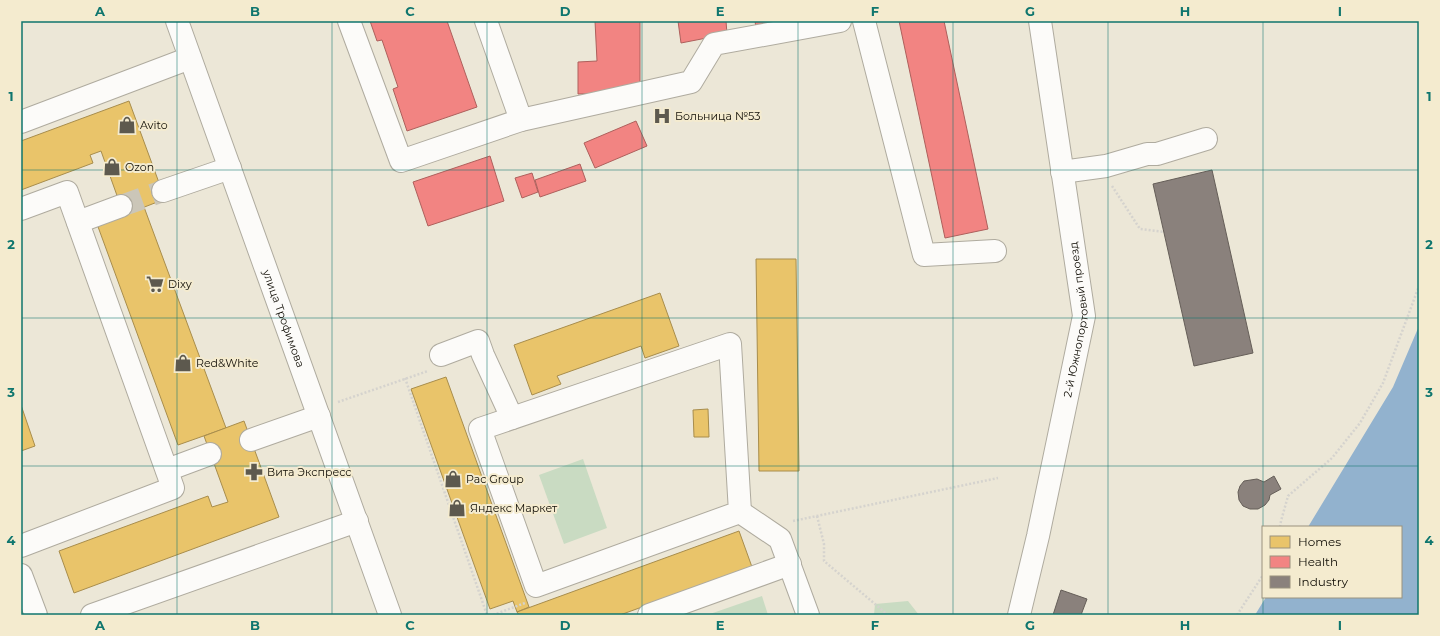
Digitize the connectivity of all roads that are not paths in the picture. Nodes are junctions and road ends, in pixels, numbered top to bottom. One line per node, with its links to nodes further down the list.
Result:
1 (177, 21): 7 (main road, улица Трофимова)
2 (349, 21): 8 (main road)
3 (486, 21): 8 (main road)
4 (840, 21): 8 (main road)
5 (864, 21): 17 (main road)
6 (1040, 21): 12 (main road, 2-й Южнопортовый проезд)
7 (190, 58): 9 (main road); 11 (main road, улица Трофимова)
8 (521, 120)
9 (21, 122)
10 (1206, 139): 12 (main road)
11 (230, 168): 13 (main road); 19 (main road, улица Трофимова)
12 (1062, 172): 34 (main road, 2-й Южнопортовый проезд)
13 (162, 191)
14 (121, 206): 16 (main road)
15 (21, 209): 16 (main road)
16 (78, 222): 23 (main road)
17 (995, 251)
18 (437, 362): 20 (main road)
19 (319, 416): 21 (main road); 25 (main road, улица Трофимова)
20 (512, 418): 24 (main road); 24 (main road)
21 (251, 440)
22 (210, 454): 23 (main road)
23 (167, 470): 26 (main road)
24 (740, 512): 27 (main road)
25 (356, 521): 30 (main road); 31 (main road, улица Трофимова)
26 (21, 546)
27 (790, 564): 32 (main road); 33 (main road)
28 (21, 575): 29 (main road)
29 (36, 615)
30 (92, 615)
31 (390, 615)
32 (650, 615)
33 (808, 615)
34 (1019, 615)

